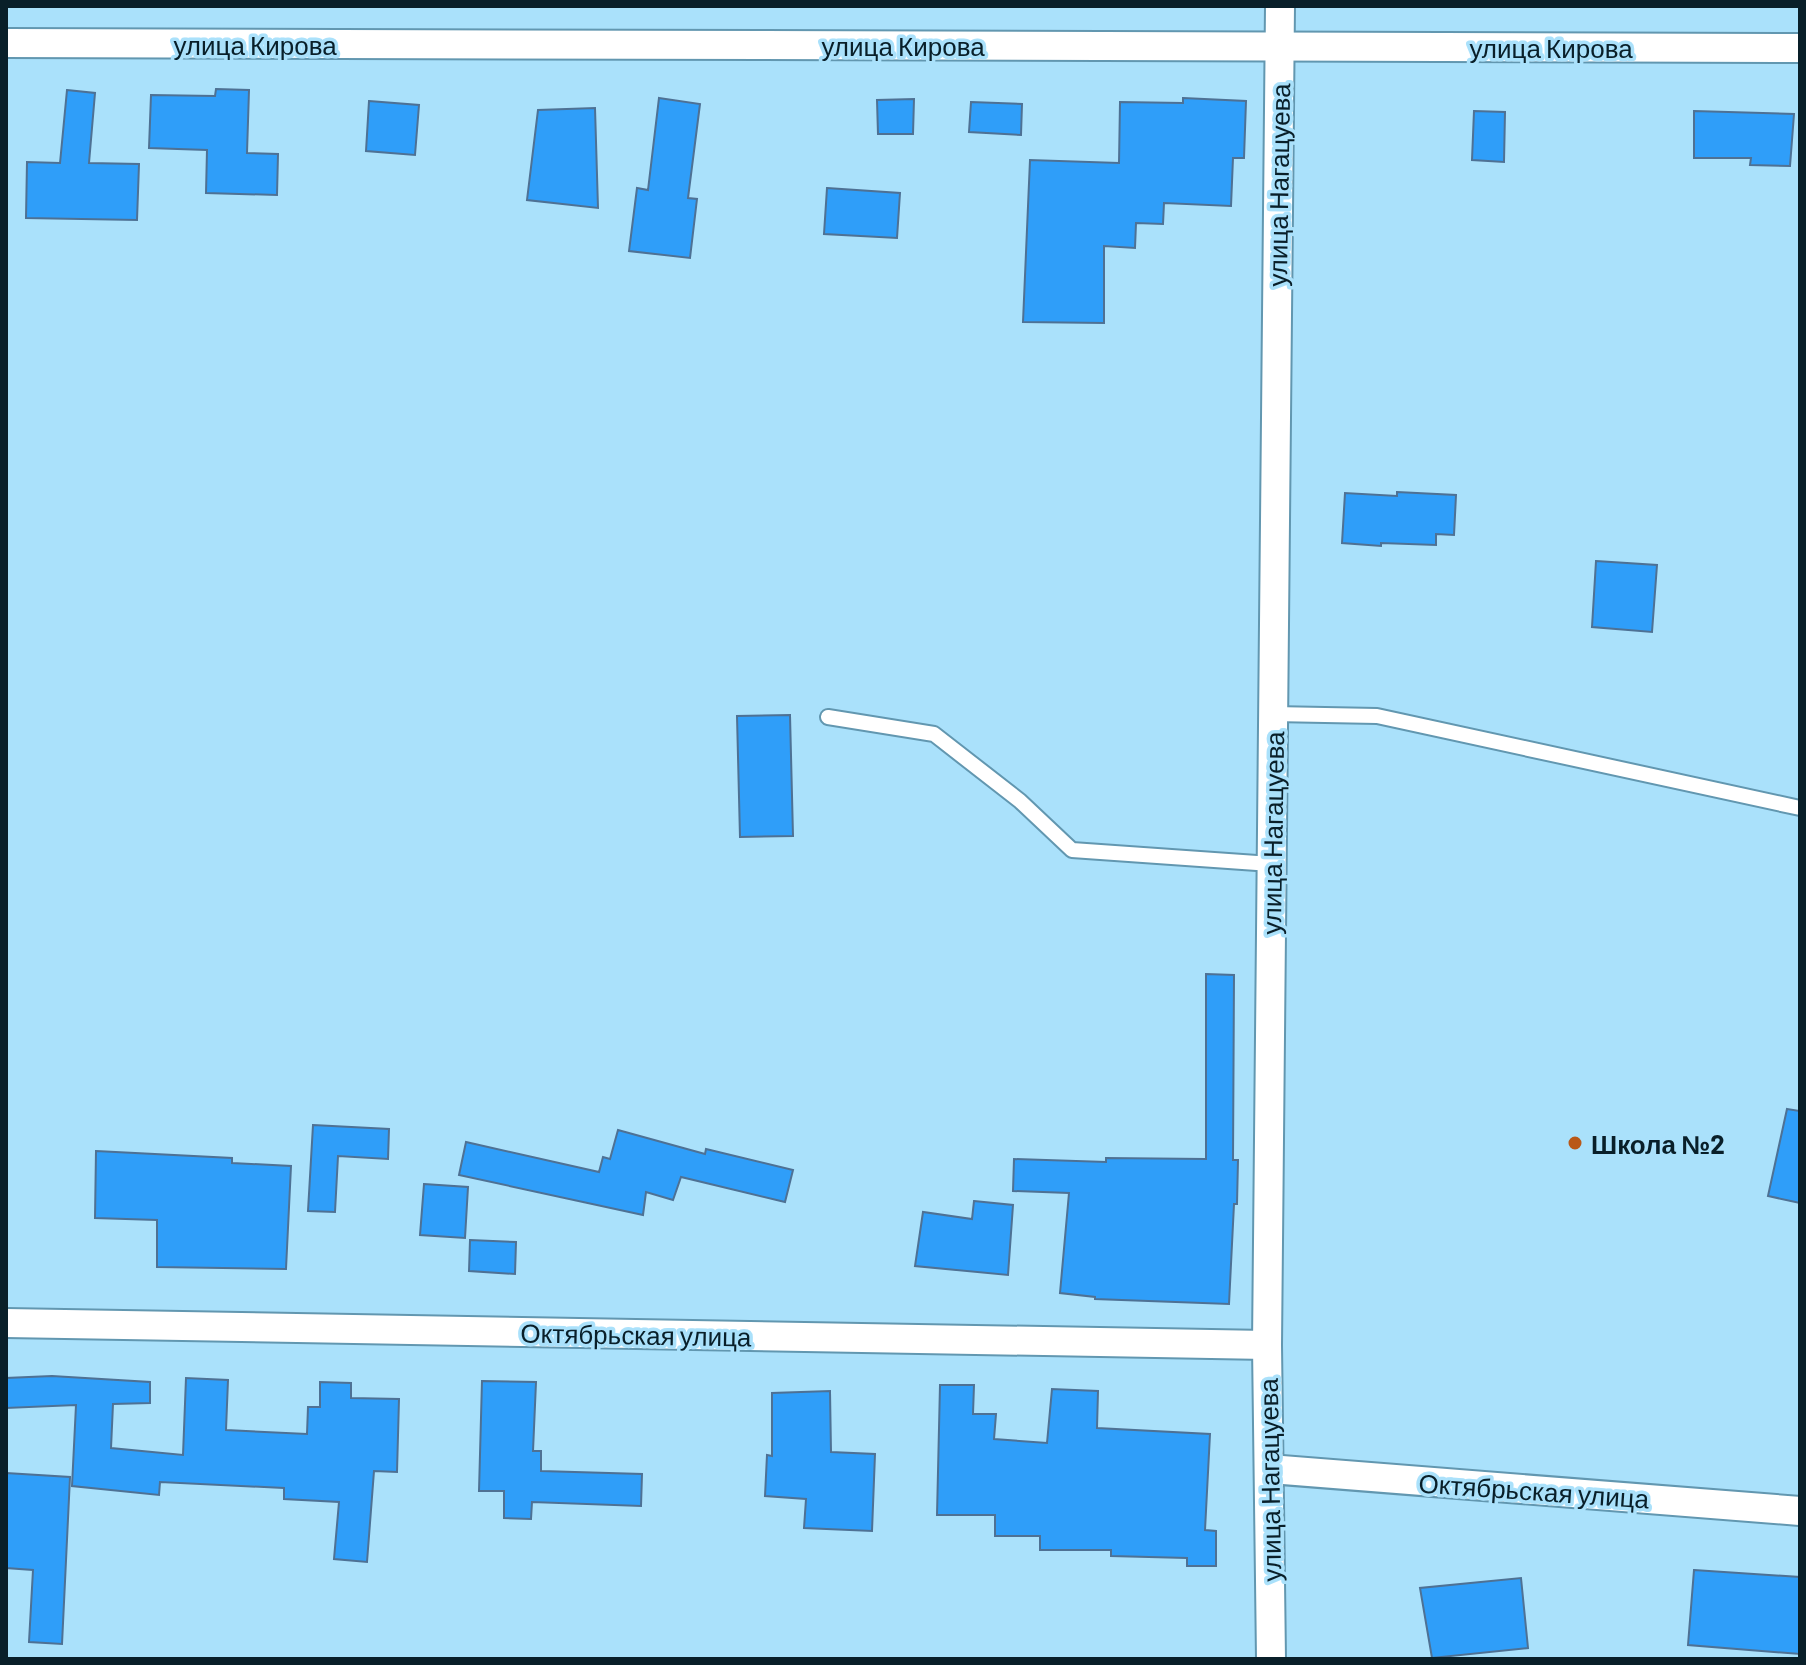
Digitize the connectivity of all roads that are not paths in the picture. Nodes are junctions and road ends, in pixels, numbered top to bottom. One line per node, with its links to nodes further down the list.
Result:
1 (1280, 6): 3 (street, улица Нагацуева)
2 (6, 43): 3 (street, улица Кирова)
3 (1279, 46): 4 (street, улица Кирова); 5 (street, улица Нагацуева)
4 (1800, 48)
5 (1273, 714): 7 (lane); 8 (street, улица Нагацуева)
6 (828, 717): 8 (lane)
7 (1800, 808)
8 (1271, 864): 10 (street, улица Нагацуева)
9 (6, 1323): 10 (street, Октябрьская улица)
10 (1267, 1345): 11 (street, улица Нагацуева)
11 (1269, 1469): 12 (street, Октябрьская улица); 13 (street, улица Нагацуева)
12 (1800, 1511)
13 (1271, 1659)

